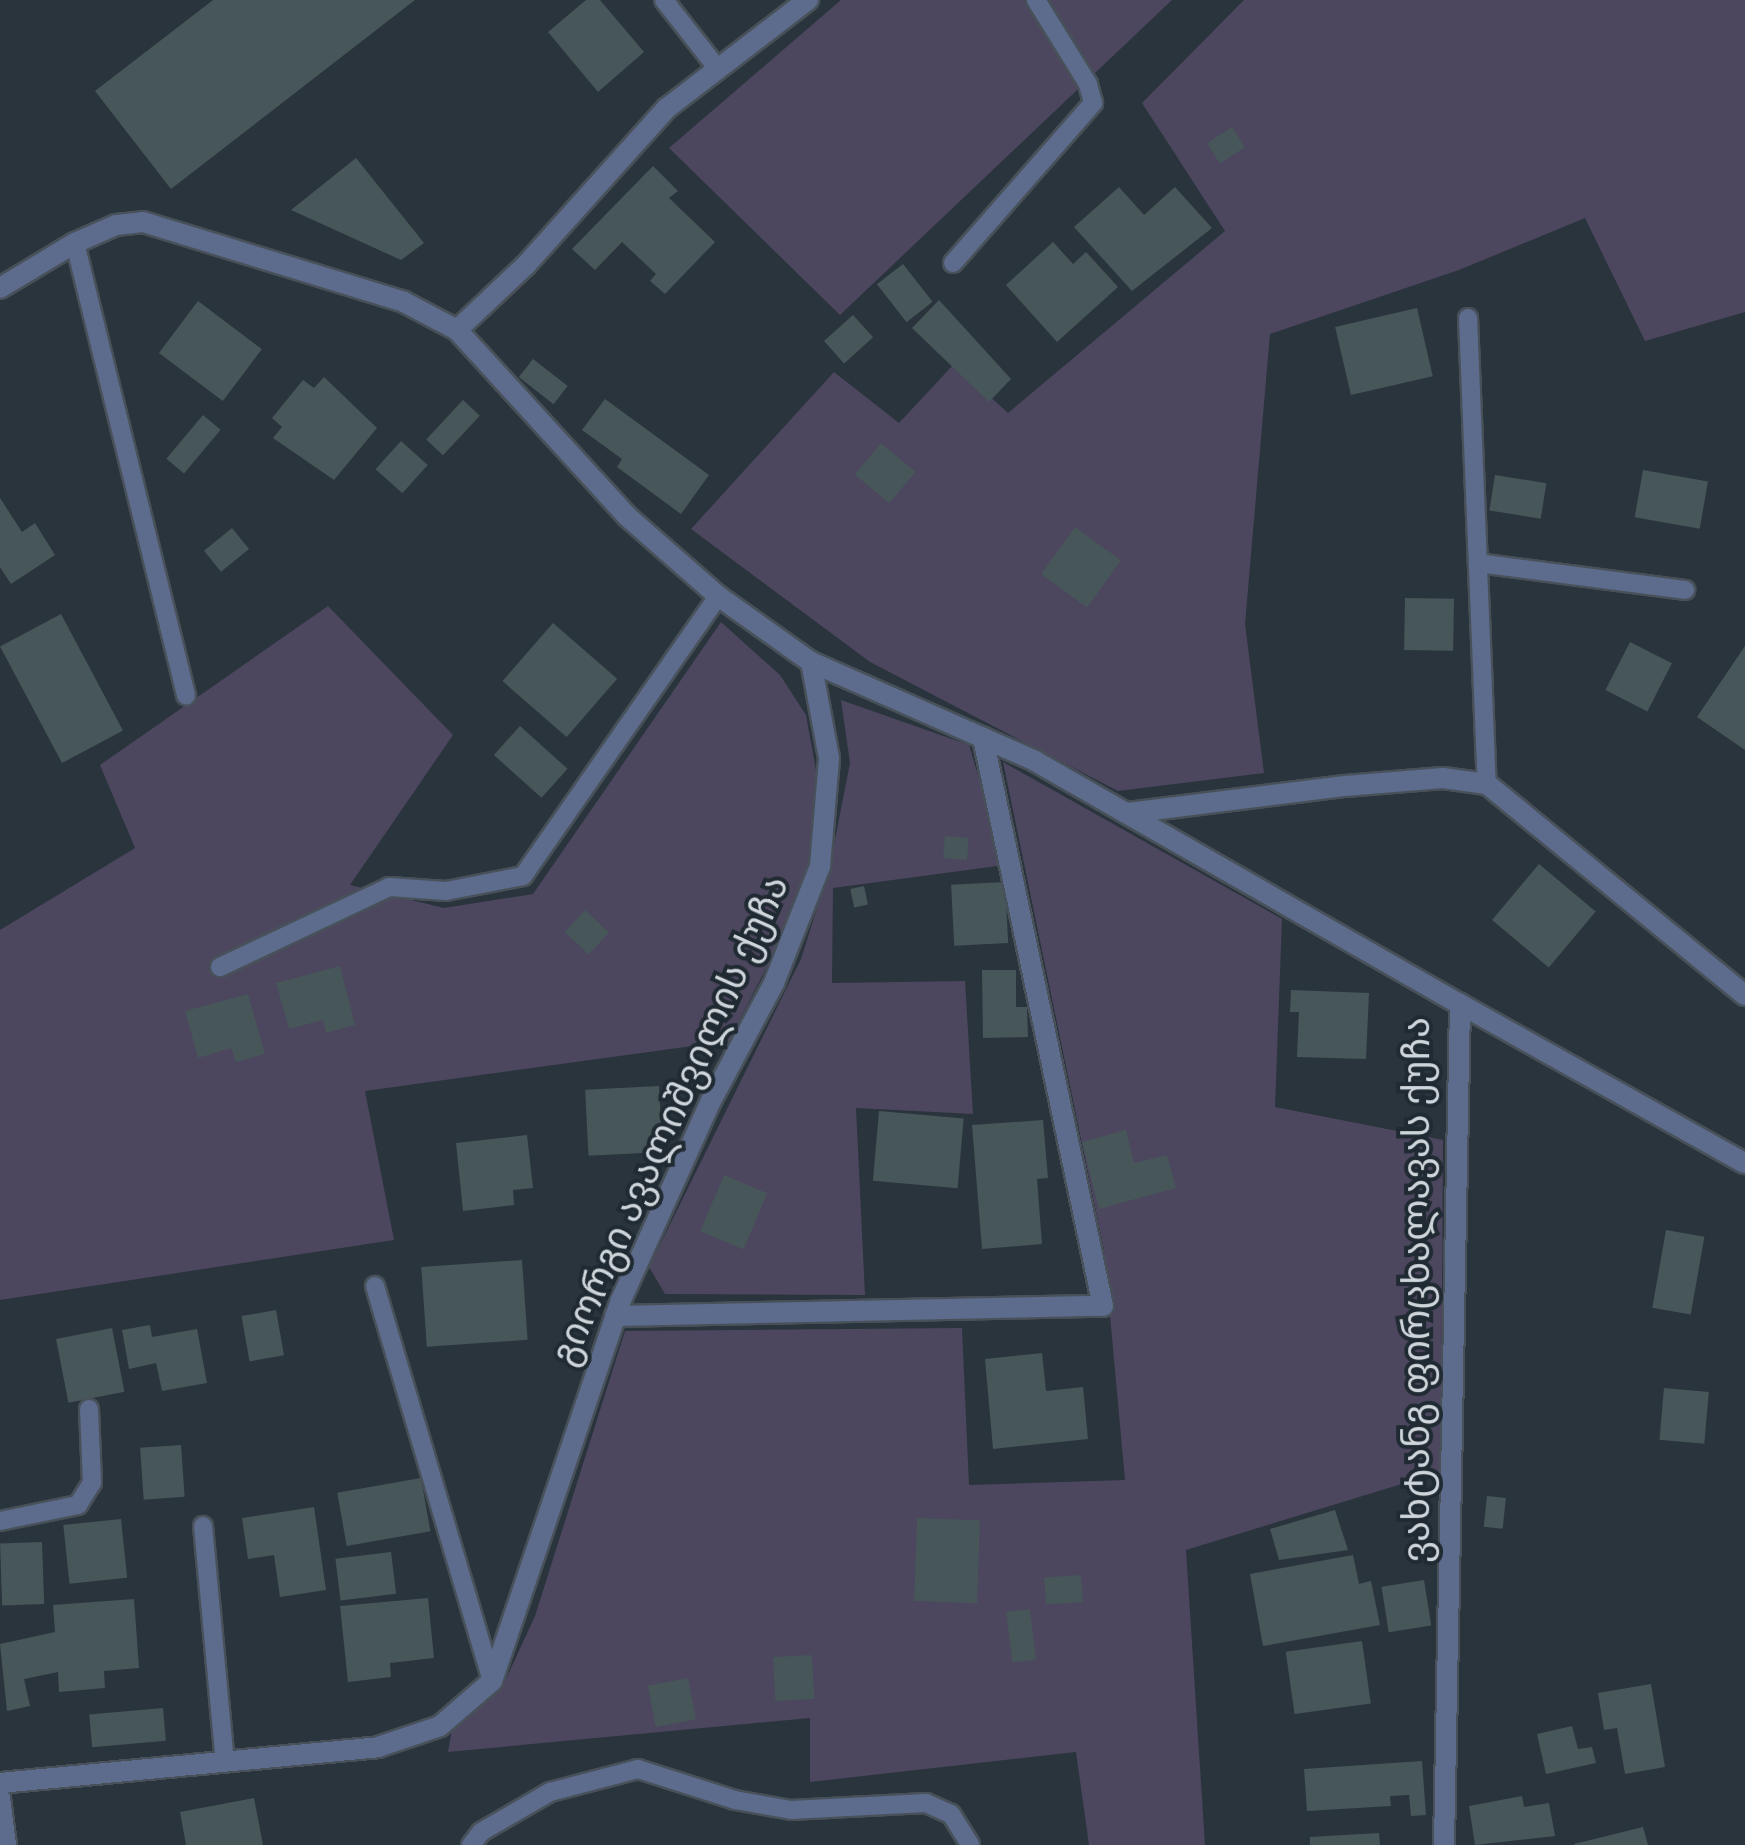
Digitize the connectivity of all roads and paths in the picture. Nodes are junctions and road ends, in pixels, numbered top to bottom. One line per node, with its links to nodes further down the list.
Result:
1 (664, 0): 4 (lane)
2 (808, 0): 4 (street)
3 (1036, 0): 6 (lane)
4 (718, 69): 9 (street)
5 (75, 244): 7 (street, ვახტანგ ფირცხალავას ქუჩა); 9 (street, ვახტანგ ფირცხალავას ქუჩა); 14 (lane)
6 (953, 262)
7 (0, 288)
8 (1468, 318): 10 (lane)
9 (457, 330): 12 (street, ვახტანგ ფირცხალავას ქუჩა)
10 (1478, 562): 11 (lane); 16 (lane)
11 (1685, 590)
12 (718, 596): 13 (street, ვახტანგ ფირცხალავას ქუჩა); 18 (lane)
13 (812, 662): 15 (street, ვახტანგ ფირცხალავას ქუჩა); 23 (street, გიორგი ავალიშვილის ქუჩა)
14 (186, 696)
15 (983, 738): 17 (street, ვახტანგ ფირცხალავას ქუჩა); 23 (street)
16 (1487, 784): 17 (street); 19 (street)
17 (1128, 813): 20 (street, ვახტანგ ფირცხალავას ქუჩა)
18 (220, 967)
19 (1745, 995)
20 (1460, 1004): 21 (street); 34 (street, ვახტანგ ფირცხალავას ქუჩა)
21 (1745, 1163)
22 (375, 1286): 27 (lane)
23 (615, 1316): 27 (street, გიორგი ავალიშვილის ქუჩა)
24 (89, 1409): 25 (lane)
25 (0, 1521)
26 (203, 1526): 28 (lane)
27 (492, 1681): 28 (street)
28 (225, 1762): 29 (street)
29 (0, 1783)
30 (0, 1798): 31 (street)
31 (6, 1845)
32 (472, 1845): 33 (lane)
33 (970, 1845)
34 (1444, 1845)

